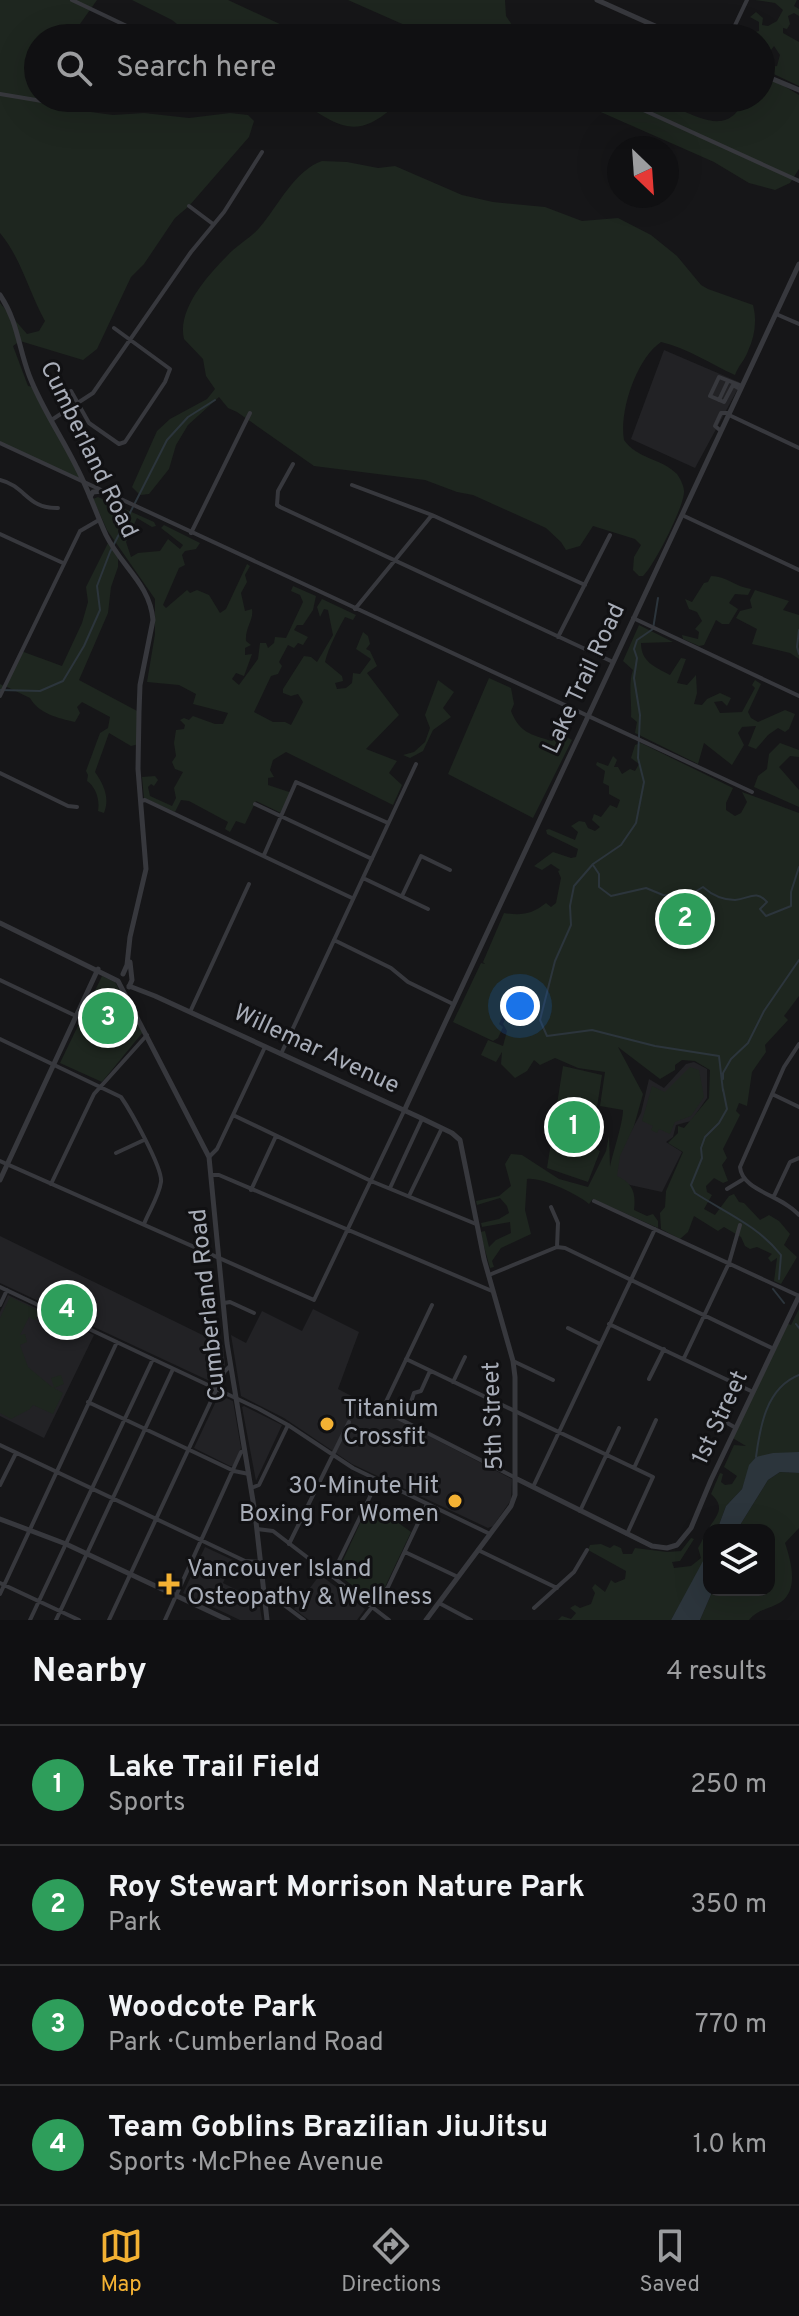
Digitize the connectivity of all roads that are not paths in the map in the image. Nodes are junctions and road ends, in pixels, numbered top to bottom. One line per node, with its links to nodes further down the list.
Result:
1 (72, 0): 4 (street)
2 (597, 0): 5 (street)
3 (747, 0): 6 (street)
4 (123, 24)
5 (651, 24)
6 (736, 24)
7 (775, 80): 8 (street)
8 (799, 90)
9 (0, 94): 10 (street)
10 (24, 97)
11 (648, 112): 13 (street)
12 (262, 152): 15 (street)
13 (799, 181)
14 (189, 206): 15 (street)
15 (213, 224): 21 (street)
16 (799, 264): 18 (street, Lake Trail Road)
17 (0, 295): 29 (street, Cumberland Road)
18 (776, 314): 19 (street); 23 (street, Lake Trail Road)
19 (799, 324)
20 (114, 328): 21 (street)
21 (130, 339): 26 (street); 26 (street)
22 (728, 381): 23 (street); 25 (street); 25 (street)
23 (741, 388): 25 (street); 28 (street, Lake Trail Road)
24 (71, 391): 26 (street)
25 (719, 400)
26 (79, 404): 29 (street)
27 (250, 413): 42 (street)
28 (729, 414): 31 (street); 40 (street, Lake Trail Road)
29 (53, 419): 34 (street, Cumberland Road)
30 (0, 443): 34 (street)
31 (799, 448)
32 (293, 464): 45 (street)
33 (0, 480): 38 (street)
34 (84, 483): 36 (street); 37 (street, Cumberland Road)
35 (352, 485): 39 (street)
36 (102, 491): 37 (street); 42 (street)
37 (90, 497): 41 (street, Cumberland Road)
38 (58, 508)
39 (432, 515): 45 (street); 48 (street)
40 (682, 515): 47 (street); 50 (street, Lake Trail Road)
41 (99, 520): 46 (street); 59 (street, Cumberland Road)
42 (191, 533): 49 (street)
43 (0, 534): 46 (street)
44 (610, 535): 48 (street)
45 (394, 561): 49 (street); 51 (street)
46 (64, 564): 53 (street)
47 (799, 570)
48 (585, 585): 51 (street)
49 (355, 609): 55 (street)
50 (633, 618): 52 (street, Lake Trail Road); 54 (street)
51 (558, 637): 52 (street)
52 (613, 662): 55 (street, Lake Trail Road)
53 (0, 696)
54 (799, 696)
55 (588, 716): 58 (street); 77 (street, Lake Trail Road)
56 (416, 764): 63 (street)
57 (0, 773): 61 (street)
58 (752, 792)
59 (141, 801): 64 (street); 76 (street, Cumberland Road)
60 (255, 804): 62 (street)
61 (77, 807)
62 (281, 816): 63 (street); 64 (street); 65 (street)
63 (388, 823): 65 (street)
64 (263, 856): 70 (street)
65 (372, 859): 67 (street)
66 (450, 870): 69 (street)
67 (363, 878): 69 (street); 70 (street)
68 (249, 884): 78 (street)
69 (402, 896): 71 (street)
70 (353, 898): 73 (street)
71 (428, 909)
72 (0, 923): 74 (street, Willemar Avenue)
73 (334, 940): 77 (street); 84 (street)
74 (98, 969): 76 (street, Willemar Avenue); 79 (street)
75 (0, 980): 79 (street)
76 (126, 981): 78 (street, Willemar Avenue); 80 (street, Cumberland Road)
77 (453, 1004): 87 (street, Lake Trail Road)
78 (190, 1012): 83 (street, Willemar Avenue)
79 (76, 1016): 85 (street)
80 (147, 1035): 86 (street); 98 (street, Cumberland Road)
81 (0, 1040): 85 (street)
82 (799, 1044): 88 (street)
83 (265, 1047): 84 (street, Willemar Avenue); 91 (street)
84 (281, 1054): 90 (street, Willemar Avenue)
85 (54, 1064): 86 (street); 101 (street)
86 (102, 1087): 95 (street); 106 (street)
87 (412, 1092): 90 (street, Lake Trail Road); 92 (street)
88 (772, 1094): 89 (street); 104 (street)
89 (799, 1107)
90 (404, 1111): 92 (street, Willemar Avenue); 105 (street)
91 (233, 1115): 94 (street); 98 (street)
92 (422, 1118): 93 (street, Willemar Avenue); 107 (street)
93 (442, 1128): 96 (street, Willemar Avenue); 110 (street)
94 (276, 1136): 105 (street); 109 (street)
95 (144, 1140): 97 (street); 115 (street)
96 (460, 1140): 116 (street, 5th Street)
97 (116, 1153)
98 (209, 1157): 102 (street, Cumberland Road)
99 (799, 1158): 111 (street)
100 (0, 1161): 101 (street)
101 (7, 1165): 103 (street); 106 (street)
102 (213, 1175): 109 (street); 121 (street, Cumberland Road)
103 (0, 1180)
104 (743, 1180): 108 (street); 111 (street)
105 (371, 1181): 107 (street); 119 (street)
106 (51, 1184): 115 (street)
107 (390, 1188): 110 (street)
108 (727, 1189)
109 (251, 1190): 119 (street)
110 (409, 1196): 116 (street)
111 (774, 1196): 114 (street)
112 (594, 1201): 118 (street)
113 (551, 1207): 120 (street)
114 (799, 1215)
115 (144, 1224): 121 (street)
116 (476, 1224): 123 (street, 5th Street)
117 (740, 1225): 122 (street)
118 (655, 1229): 122 (street); 124 (street)
119 (347, 1230): 121 (street); 127 (street)
120 (557, 1247): 123 (street); 124 (street)
121 (220, 1258): 129 (street, Cumberland Road)
122 (729, 1263): 128 (street); 133 (street)
123 (488, 1275): 127 (street, 5th Street)
124 (630, 1280): 133 (street); 134 (street)
125 (0, 1287): 126 (street)
126 (7, 1290): 130 (street); 136 (street)
127 (492, 1291): 144 (street, 5th Street)
128 (799, 1296): 139 (street, 1st Street)
129 (224, 1303): 132 (street); 145 (street, Cumberland Road)
130 (0, 1305)
131 (432, 1305): 143 (street)
132 (254, 1313)
133 (704, 1316): 139 (street); 141 (street)
134 (609, 1324): 137 (street); 138 (street)
135 (568, 1328): 137 (street)
136 (117, 1342): 142 (street); 154 (street)
137 (600, 1344): 165 (street)
138 (664, 1349): 141 (street); 148 (street)
139 (774, 1349): 152 (street, 1st Street)
140 (465, 1357): 150 (street)
141 (684, 1358): 152 (street)
142 (153, 1359): 146 (street); 158 (street)
143 (406, 1359): 147 (street); 176 (street)
144 (513, 1361): 149 (street); 156 (street, 5th Street)
145 (230, 1366): 151 (street); 153 (street, Cumberland Road)
146 (173, 1369): 151 (street); 164 (street)
147 (430, 1371): 150 (street); 155 (street)
148 (649, 1379)
149 (553, 1380)
150 (453, 1382): 156 (street)
151 (217, 1389): 153 (street); 167 (street)
152 (753, 1392): 163 (street, 1st Street)
153 (237, 1398): 161 (street); 168 (street, Cumberland Road)
154 (88, 1402): 158 (street); 174 (street)
155 (411, 1402)
156 (515, 1411): 165 (street); 176 (street, 5th Street)
157 (715, 1416): 163 (street)
158 (124, 1419): 164 (street); 181 (street)
159 (656, 1420): 172 (street)
160 (349, 1422): 170 (street)
161 (288, 1425): 170 (street); 182 (street)
162 (619, 1428): 171 (street)
163 (736, 1428): 192 (street, 1st Street)
164 (145, 1429): 167 (street); 184 (street)
165 (559, 1432): 171 (street); 180 (street)
166 (0, 1445): 169 (street)
167 (190, 1450): 173 (street); 188 (street)
168 (245, 1451): 173 (street); 175 (street, Cumberland Road)
169 (16, 1453): 174 (street); 179 (street)
170 (333, 1455): 177 (street); 195 (street)
171 (606, 1455): 172 (street); 186 (street)
172 (634, 1468): 192 (street)
173 (234, 1471): 175 (street); 193 (street)
174 (56, 1472): 181 (street); 189 (street)
175 (249, 1474): 182 (street, Cumberland Road)
176 (514, 1477): 178 (street); 183 (street, 5th Street)
177 (378, 1480): 185 (street); 202 (street)
178 (526, 1483): 180 (street); 183 (street)
179 (0, 1485)
180 (533, 1487): 186 (street)
181 (92, 1488): 184 (street); 194 (street)
182 (251, 1488): 190 (street, Cumberland Road)
183 (515, 1492): 191 (street, 5th Street)
184 (113, 1498): 188 (street); 199 (street)
185 (427, 1503): 191 (street); 198 (street)
186 (580, 1511): 192 (street)
187 (0, 1519): 189 (street)
188 (157, 1519): 193 (street); 201 (street)
189 (30, 1528): 194 (street); 204 (street)
190 (257, 1529): 195 (street); 200 (street, Cumberland Road)
191 (490, 1534): 196 (street, 5th Street)
192 (627, 1534)
193 (202, 1540): 200 (street); 207 (street)
194 (66, 1544): 199 (street); 209 (street)
195 (289, 1544): 202 (street)
196 (478, 1550): 203 (street, 5th Street); 205 (street)
197 (587, 1550): 205 (street)
198 (405, 1552): 203 (street); 211 (street)
199 (87, 1555): 201 (street); 213 (street)
200 (260, 1562): 208 (street, Cumberland Road)
201 (131, 1575): 207 (street); 217 (street)
202 (332, 1576): 211 (street)
203 (458, 1577): 210 (street, 5th Street)
204 (2, 1584): 206 (street); 209 (street)
205 (557, 1588): 212 (street)
206 (0, 1594)
207 (177, 1596): 218 (street); 219 (street)
208 (264, 1596): 220 (street, Cumberland Road); 221 (street)
209 (39, 1601): 213 (street); 214 (street)
210 (439, 1603): 224 (street, 5th Street); 225 (street)
211 (372, 1607): 222 (street); 223 (street)
212 (534, 1608)
213 (60, 1611): 215 (street); 216 (street)
214 (30, 1620)
215 (56, 1620)
216 (79, 1620)
217 (109, 1620)
218 (165, 1620)
219 (228, 1620)
220 (267, 1620)
221 (304, 1620)
222 (362, 1620)
223 (389, 1620)
224 (426, 1620)
225 (471, 1620)

